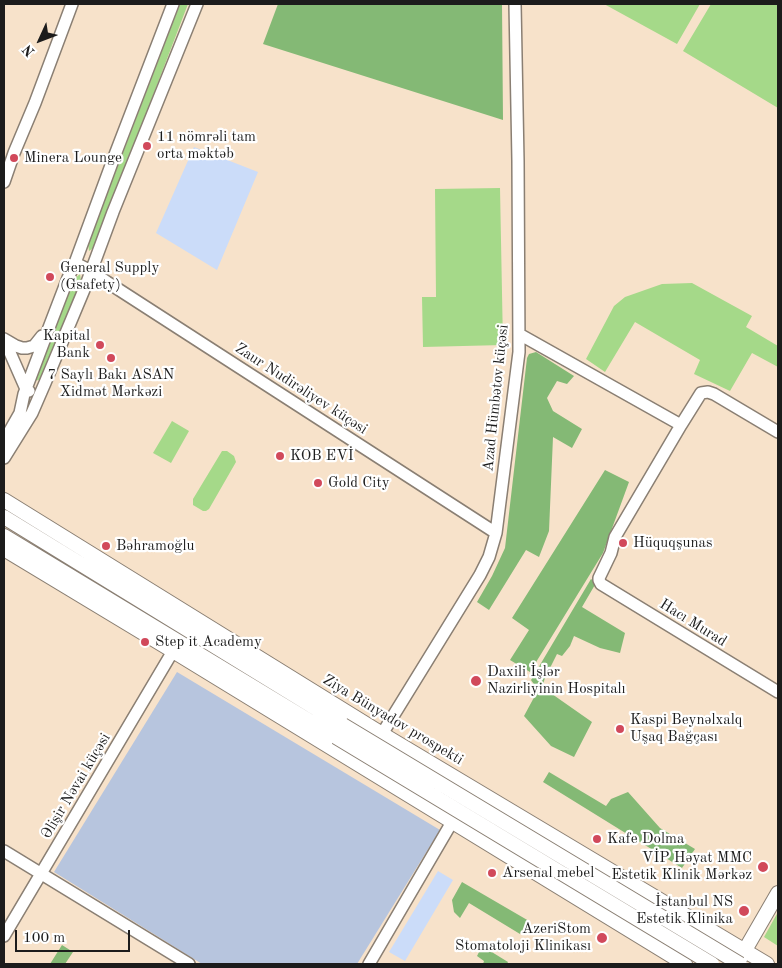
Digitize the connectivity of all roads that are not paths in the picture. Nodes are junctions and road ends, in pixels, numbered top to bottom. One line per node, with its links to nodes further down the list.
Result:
1 (72, 4): 5 (street)
2 (173, 4): 6 (street)
3 (197, 4): 7 (street)
4 (515, 4): 9 (street, Azad Hümbətov küçəsi)
5 (4, 182)
6 (75, 263): 7 (street, Zaur Nudirəliyev küçəsi); 8 (street)
7 (91, 271): 11 (street); 19 (street, Zaur Nudirəliyev küçəsi)
8 (50, 325): 10 (street); 12 (street)
9 (519, 334): 13 (street); 19 (street, Azad Hümbətov küçəsi)
10 (4, 339): 12 (street)
11 (45, 383): 12 (street); 16 (street)
12 (26, 389): 15 (street)
13 (681, 425): 14 (street); 28 (street, Hacı Murad)
14 (778, 432)
15 (4, 441)
16 (4, 458)
17 (4, 500): 24 (main road, Ziya Bünyadov prospekti)
18 (4, 517): 22 (main road, Ziya Bünyadov prospekti)
19 (496, 533): 30 (street, Azad Hümbətov küçəsi)
20 (4, 536): 23 (main road, Ziya Bünyadov prospekti)
21 (4, 549): 25 (main road)
22 (67, 555): 24 (main road); 26 (main road, Ziya Bünyadov prospekti)
23 (57, 568): 25 (main road); 27 (main road, Ziya Bünyadov prospekti)
24 (195, 618): 26 (main road); 30 (main road, Ziya Bünyadov prospekti)
25 (173, 651): 27 (main road); 31 (main road); 33 (street, Əlişir Nəvai küçəsi)
26 (270, 680): 29 (main road, Ziya Bünyadov prospekti)
27 (263, 692): 29 (main road, Ziya Bünyadov prospekti)
28 (778, 692)
29 (339, 731): 42 (main road, Ziya Bünyadov prospekti, bridge); 43 (main road, Ziya Bünyadov prospekti, bridge)
30 (382, 734): 35 (main road, Ziya Bünyadov prospekti)
31 (452, 822): 37 (main road); 40 (street)
32 (4, 851): 33 (street)
33 (41, 873): 36 (street, Əlişir Nəvai küçəsi); 39 (street)
34 (778, 894): 38 (main road)
35 (666, 905): 37 (main road); 38 (main road, Ziya Bünyadov prospekti)
36 (4, 936)
37 (650, 942): 41 (main road)
38 (745, 950): 43 (main road); 44 (main road, Ziya Bünyadov prospekti)
39 (189, 964)
40 (369, 964)
41 (685, 964)
42 (712, 964)
43 (738, 964)
44 (767, 964)

